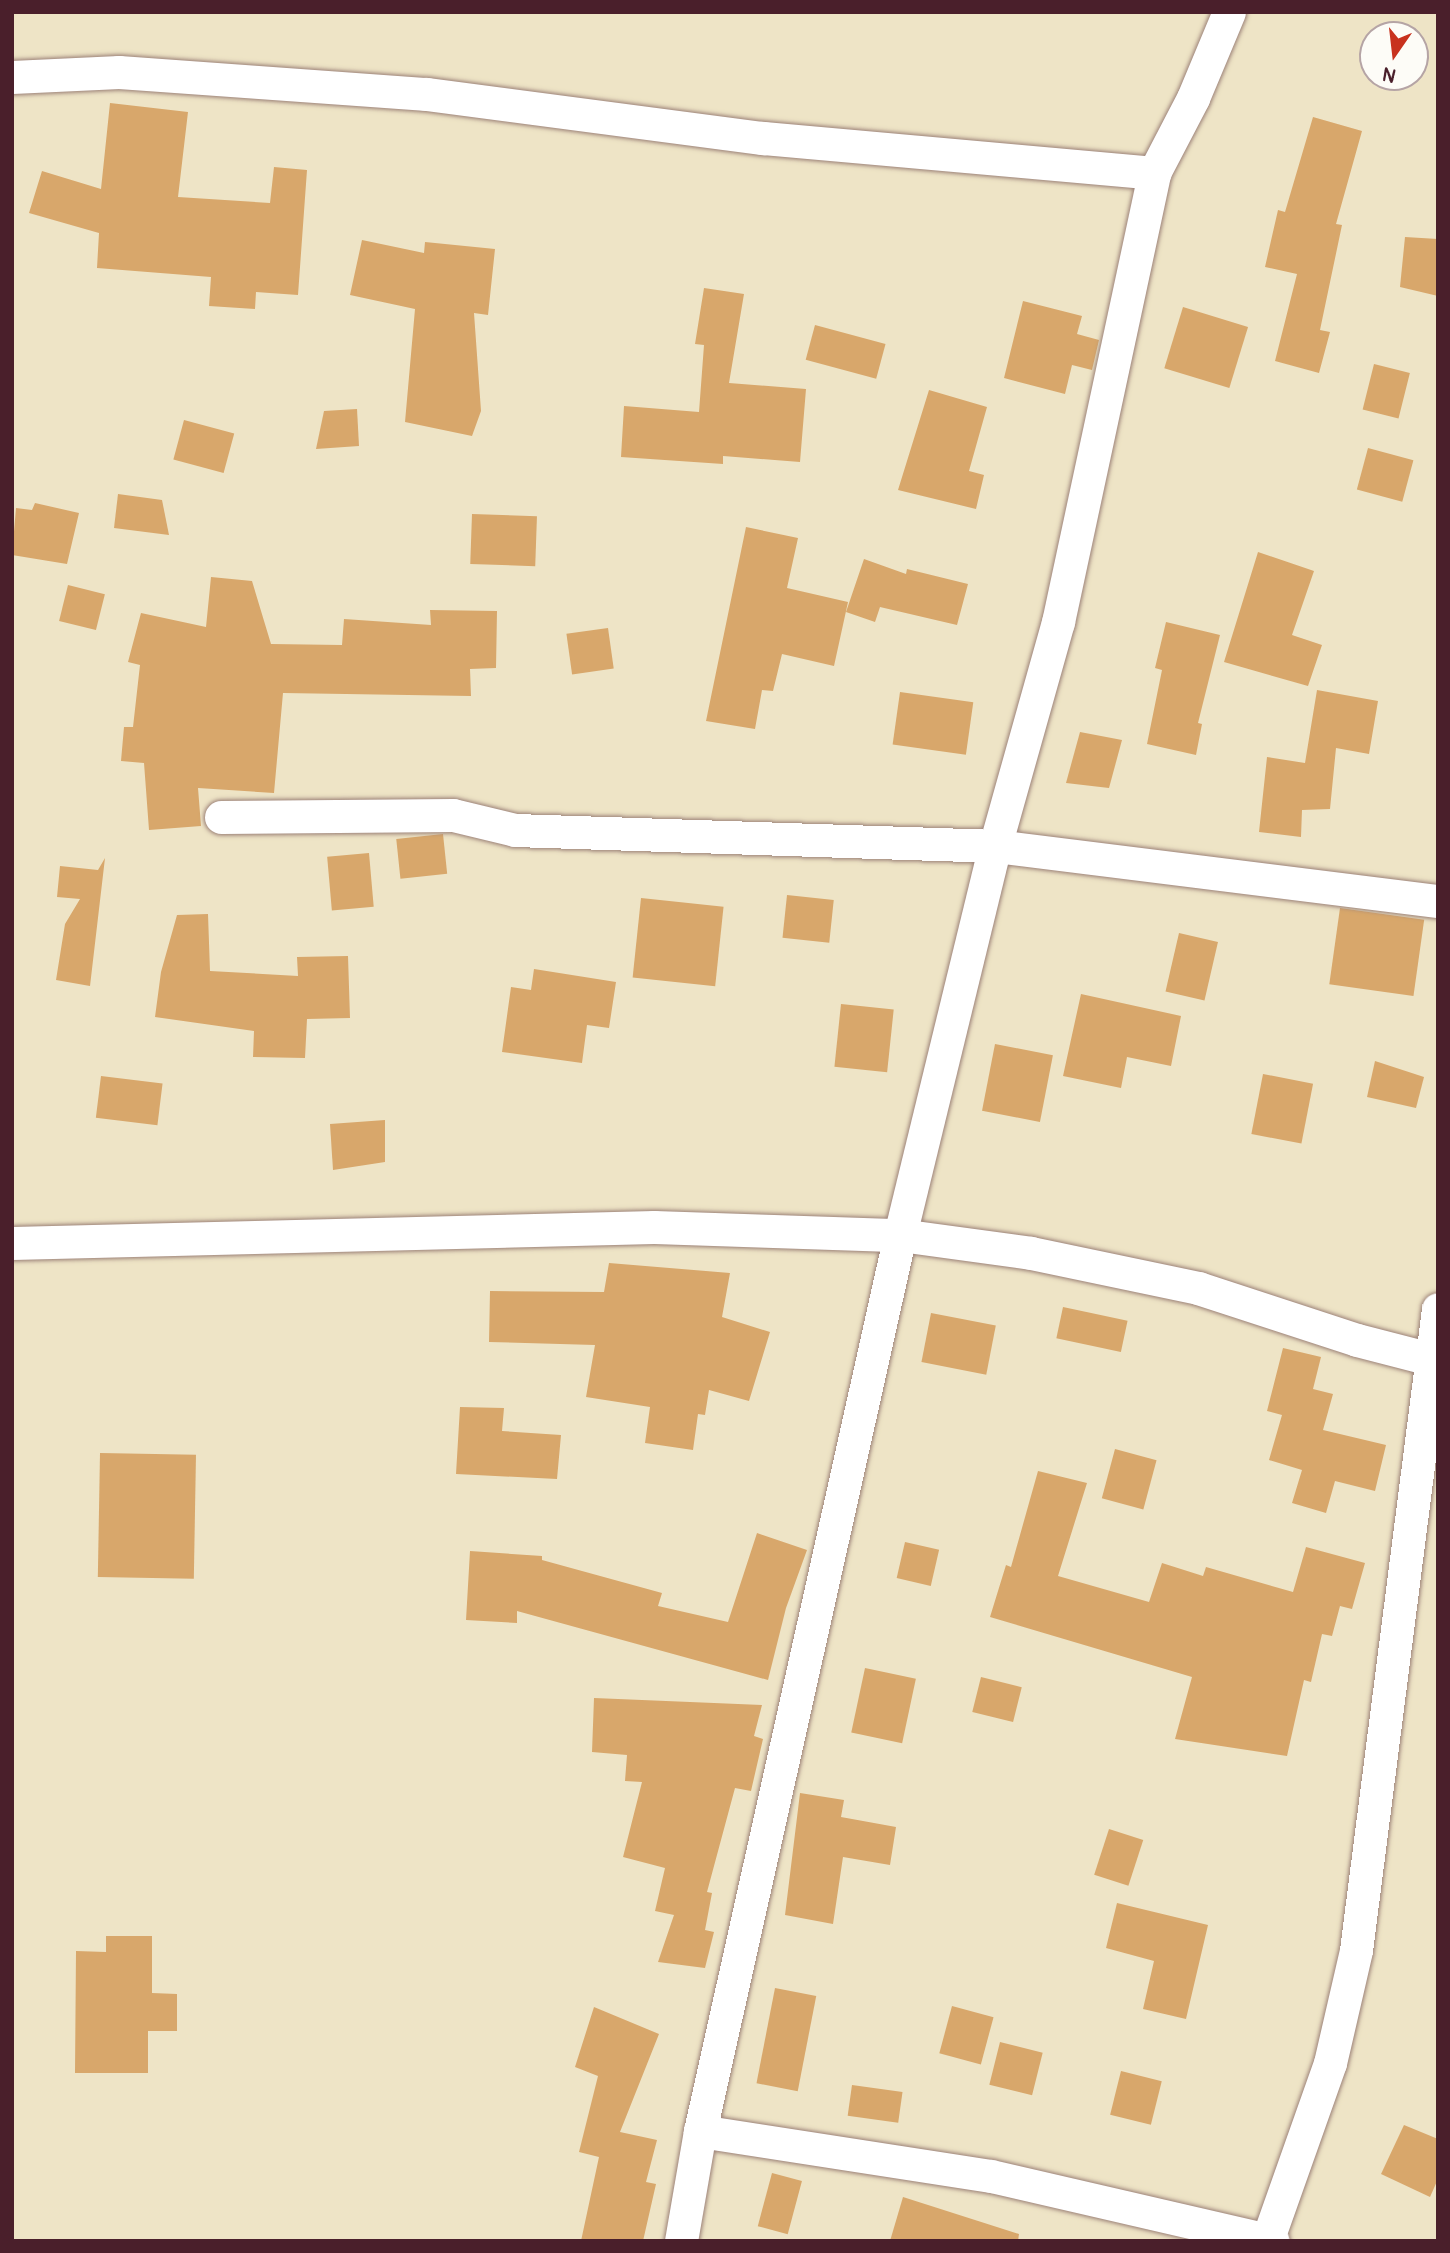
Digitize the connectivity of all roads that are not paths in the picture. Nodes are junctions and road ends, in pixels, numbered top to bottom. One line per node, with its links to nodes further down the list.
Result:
1 (1229, 12): 3 (street)
2 (12, 77): 3 (street)
3 (1154, 173): 5 (street)
4 (221, 817): 5 (street)
5 (995, 846): 6 (street); 7 (street)
6 (1438, 901)
7 (901, 1235): 8 (street); 10 (street); 11 (street)
8 (12, 1243)
9 (1438, 1309): 10 (street)
10 (1434, 1359): 12 (street)
11 (700, 2131): 12 (street); 13 (street)
12 (1269, 2240)
13 (681, 2241)

